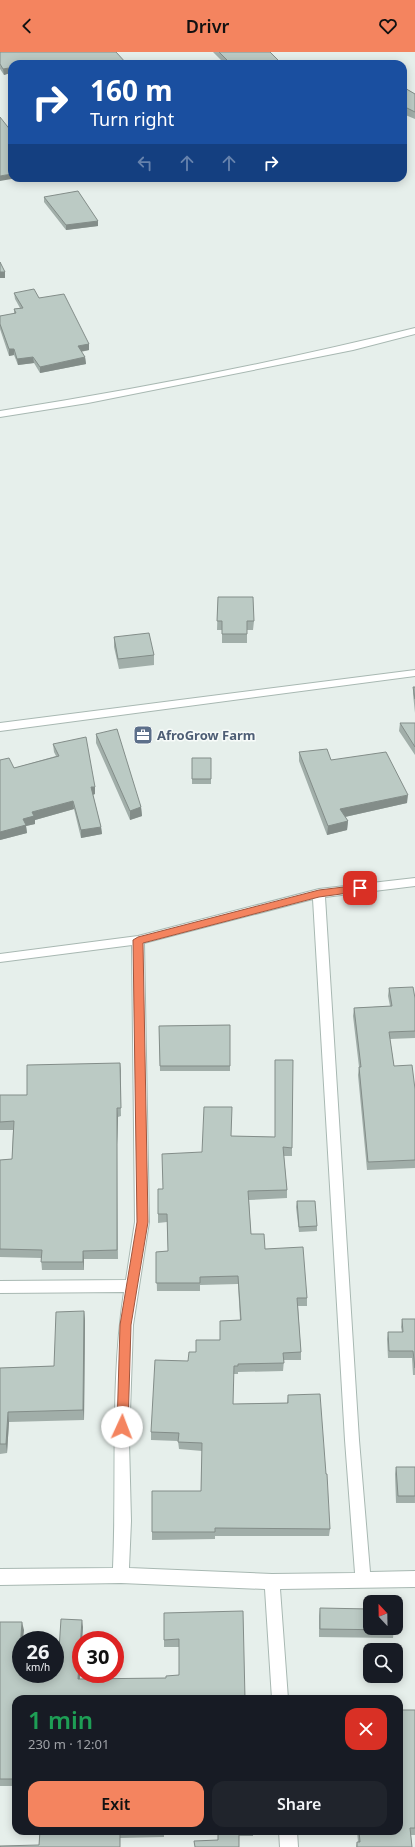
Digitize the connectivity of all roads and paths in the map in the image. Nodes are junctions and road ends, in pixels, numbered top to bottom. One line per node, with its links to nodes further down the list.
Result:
1 (415, 331): 2 (street)
2 (0, 414)
3 (415, 673): 4 (street)
4 (0, 727)
5 (415, 882): 6 (street)
6 (319, 893): 7 (street); 13 (street)
7 (138, 940): 8 (street); 9 (street)
8 (0, 958)
9 (132, 1286): 10 (street); 11 (street)
10 (0, 1287)
11 (121, 1576): 12 (street); 15 (street)
12 (0, 1577)
13 (363, 1579): 14 (street); 15 (street)
14 (415, 1579)
15 (272, 1582): 16 (street)
16 (280, 1695)
17 (288, 1835): 18 (street)
18 (289, 1847)

